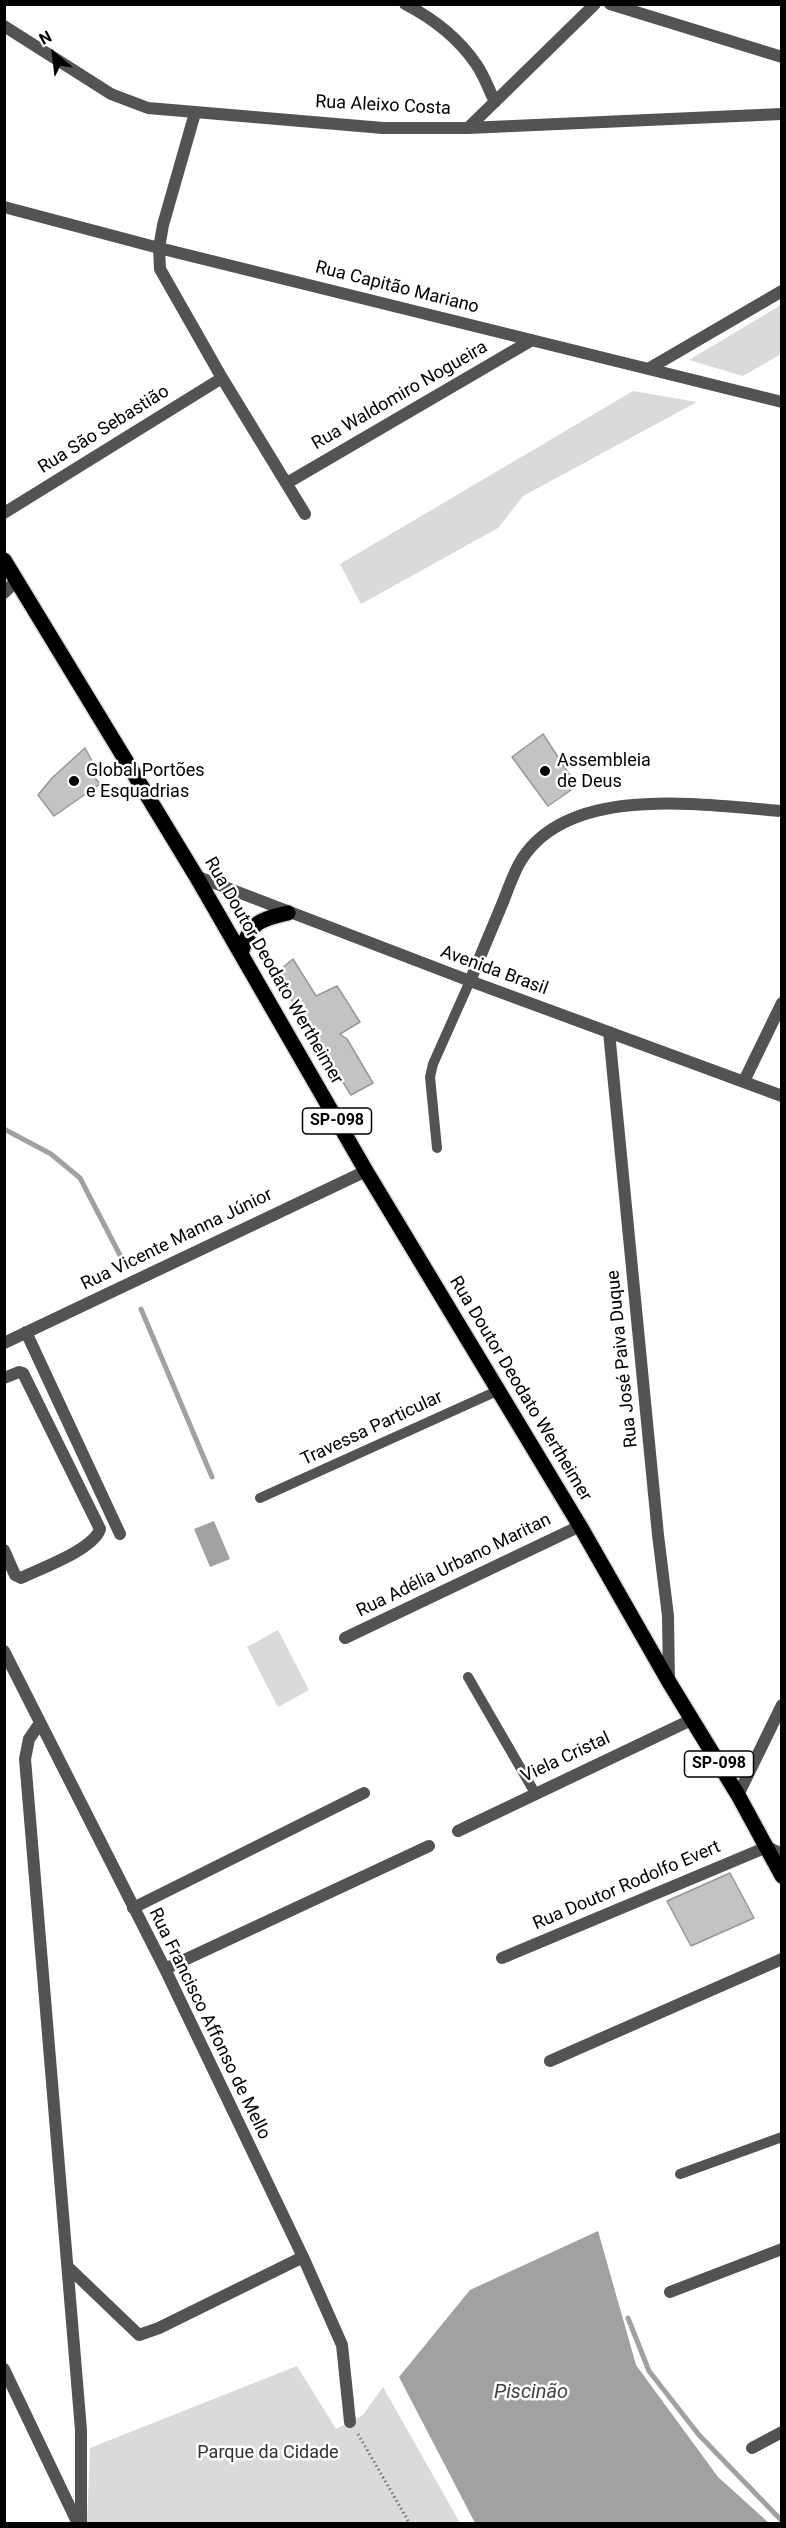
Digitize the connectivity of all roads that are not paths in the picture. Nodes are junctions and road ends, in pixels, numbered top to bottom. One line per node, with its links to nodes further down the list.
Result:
1 (405, 4): 6 (street)
2 (596, 4): 6 (street)
3 (610, 4): 5 (street)
4 (4, 26): 7 (street, Rua Aleixo Costa)
5 (782, 57)
6 (495, 102): 9 (street)
7 (195, 113): 9 (street, Rua Aleixo Costa); 11 (street)
8 (782, 114): 9 (street, Rua Aleixo Costa)
9 (468, 128)
10 (4, 207): 11 (street, Rua Capitão Mariano)
11 (159, 248): 13 (street, Rua Capitão Mariano); 15 (street)
12 (782, 291): 14 (street)
13 (532, 340): 14 (street, Rua Capitão Mariano); 17 (street, Rua Waldomiro Nogueira)
14 (650, 368): 16 (street, Rua Capitão Mariano)
15 (222, 378): 17 (street); 18 (street, Rua São Sebastião)
16 (782, 402)
17 (287, 483): 19 (street)
18 (4, 513)
19 (305, 514)
20 (4, 560): 21 (main road, Rua Doutor Deodato Wertheimer / SP-098)
21 (16, 581): 22 (street); 24 (main road, Rua Doutor Deodato Wertheimer / SP-098)
22 (4, 593)
23 (782, 812): 27 (street)
24 (196, 876): 25 (street, Avenida Brasil); 26 (main road, Rua Doutor Deodato Wertheimer / SP-098)
25 (288, 913): 26 (main road); 27 (street, Avenida Brasil)
26 (241, 954): 33 (main road, Rua Doutor Deodato Wertheimer / SP-098)
27 (470, 981): 29 (street, Avenida Brasil); 32 (lane)
28 (782, 1003): 30 (street)
29 (609, 1032): 30 (street, Avenida Brasil); 45 (street, Rua José Paiva Duque)
30 (744, 1081): 31 (street, Avenida Brasil)
31 (782, 1096)
32 (436, 1148)
33 (366, 1171): 34 (street, Rua Vicente Manna Júnior); 37 (main road, Rua Doutor Deodato Wertheimer / SP-098)
34 (27, 1332): 35 (street, Rua Vicente Manna Júnior); 40 (street)
35 (4, 1343)
36 (4, 1378): 41 (street)
37 (497, 1391): 38 (lane, Travessa Particular); 39 (main road, Rua Doutor Deodato Wertheimer / SP-098)
38 (260, 1498)
39 (580, 1526): 42 (street, Rua Adélia Urbano Maritan); 45 (main road, Rua Doutor Deodato Wertheimer / SP-098)
40 (120, 1534)
41 (4, 1550)
42 (345, 1638)
43 (4, 1651): 48 (street, Rua Francisco Affonso de Mello)
44 (468, 1677): 50 (lane)
45 (669, 1682): 47 (main road, SP-098)
46 (782, 1705): 51 (street)
47 (691, 1720): 50 (street, Viela Cristal); 51 (main road, SP-098)
48 (40, 1723): 57 (street, Rua Francisco Affonso de Mello); 66 (street)
49 (364, 1793): 57 (street)
50 (535, 1793): 52 (street, Viela Cristal)
51 (738, 1795): 54 (main road, SP-098)
52 (458, 1831)
53 (429, 1846): 60 (street)
54 (767, 1847): 55 (street); 56 (main road, SP-098); 58 (street, Rua Doutor Rodolfo Evert)
55 (782, 1854)
56 (782, 1876)
57 (133, 1908): 60 (street, Rua Francisco Affonso de Mello)
58 (502, 1958)
59 (782, 1959): 61 (street)
60 (165, 1969): 65 (street, Rua Francisco Affonso de Mello)
61 (550, 2061)
62 (782, 2137): 63 (lane)
63 (680, 2174)
64 (782, 2249): 67 (street)
65 (303, 2257): 66 (street); 69 (street, Rua Francisco Affonso de Mello)
66 (68, 2267): 72 (street)
67 (670, 2292)
68 (4, 2369): 72 (street)
69 (350, 2422)
70 (782, 2432): 71 (street)
71 (753, 2448)
72 (79, 2523)

